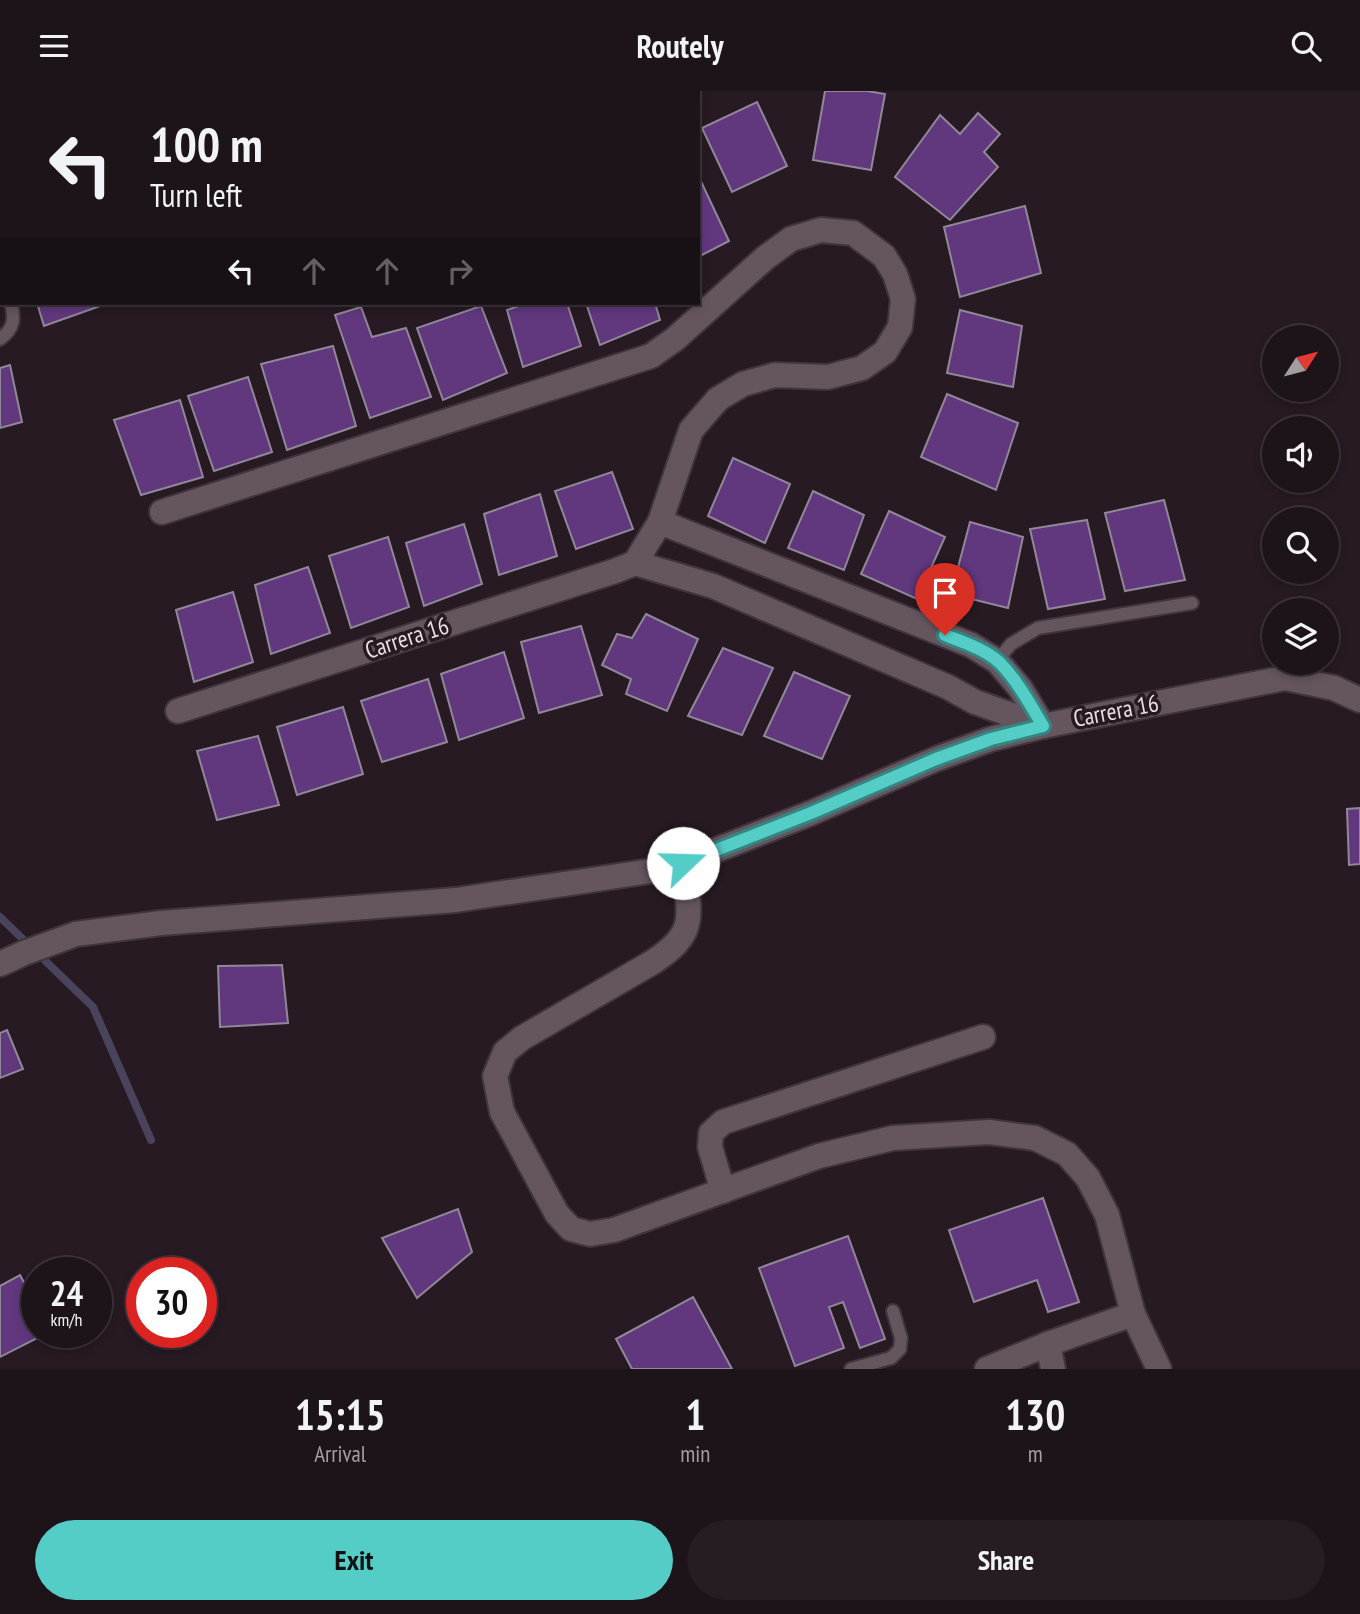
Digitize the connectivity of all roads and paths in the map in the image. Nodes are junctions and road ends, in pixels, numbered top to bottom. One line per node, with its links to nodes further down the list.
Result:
1 (12, 305): 2 (lane)
2 (0, 339)
3 (162, 512): 4 (street)
4 (660, 522): 5 (street); 7 (street)
5 (635, 562): 9 (street, Carrera 16); 10 (street)
6 (1192, 603): 7 (lane)
7 (998, 661): 10 (street)
8 (1360, 700): 10 (street, Carrera 16)
9 (178, 711)
10 (1043, 726): 11 (street, Carrera 16)
11 (683, 863): 12 (street, Carrera 16); 14 (street)
12 (0, 964)
13 (983, 1037): 14 (street)
14 (723, 1191): 16 (street)
15 (892, 1311): 18 (lane)
16 (1133, 1314): 17 (street); 21 (street)
17 (1048, 1344): 19 (street); 20 (street)
18 (851, 1369)
19 (987, 1369)
20 (1052, 1369)
21 (1159, 1369)

